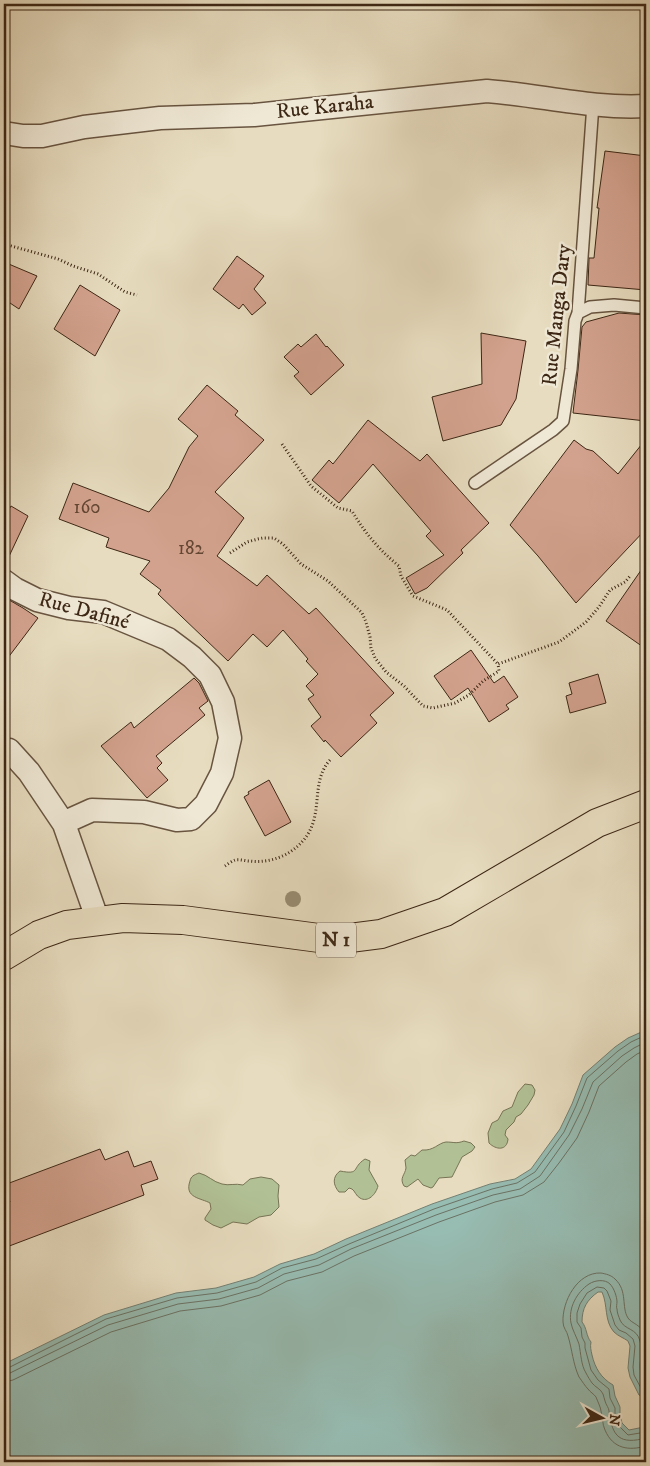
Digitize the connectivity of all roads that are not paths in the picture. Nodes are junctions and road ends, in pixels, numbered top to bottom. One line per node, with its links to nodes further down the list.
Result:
1 (593, 104): 2 (street, Rue Karaha); 3 (street, Rue Karaha); 5 (lane, Rue Manga Dary)
2 (646, 106)
3 (4, 133)
4 (646, 308): 5 (lane)
5 (578, 313): 6 (lane, Rue Manga Dary)
6 (475, 483)
7 (4, 581): 10 (street, Rue Dafiné)
8 (9, 750): 10 (street)
9 (646, 804): 11 (main road, N 1)
10 (64, 824): 11 (street)
11 (98, 921): 12 (main road, N 1)
12 (4, 956)

